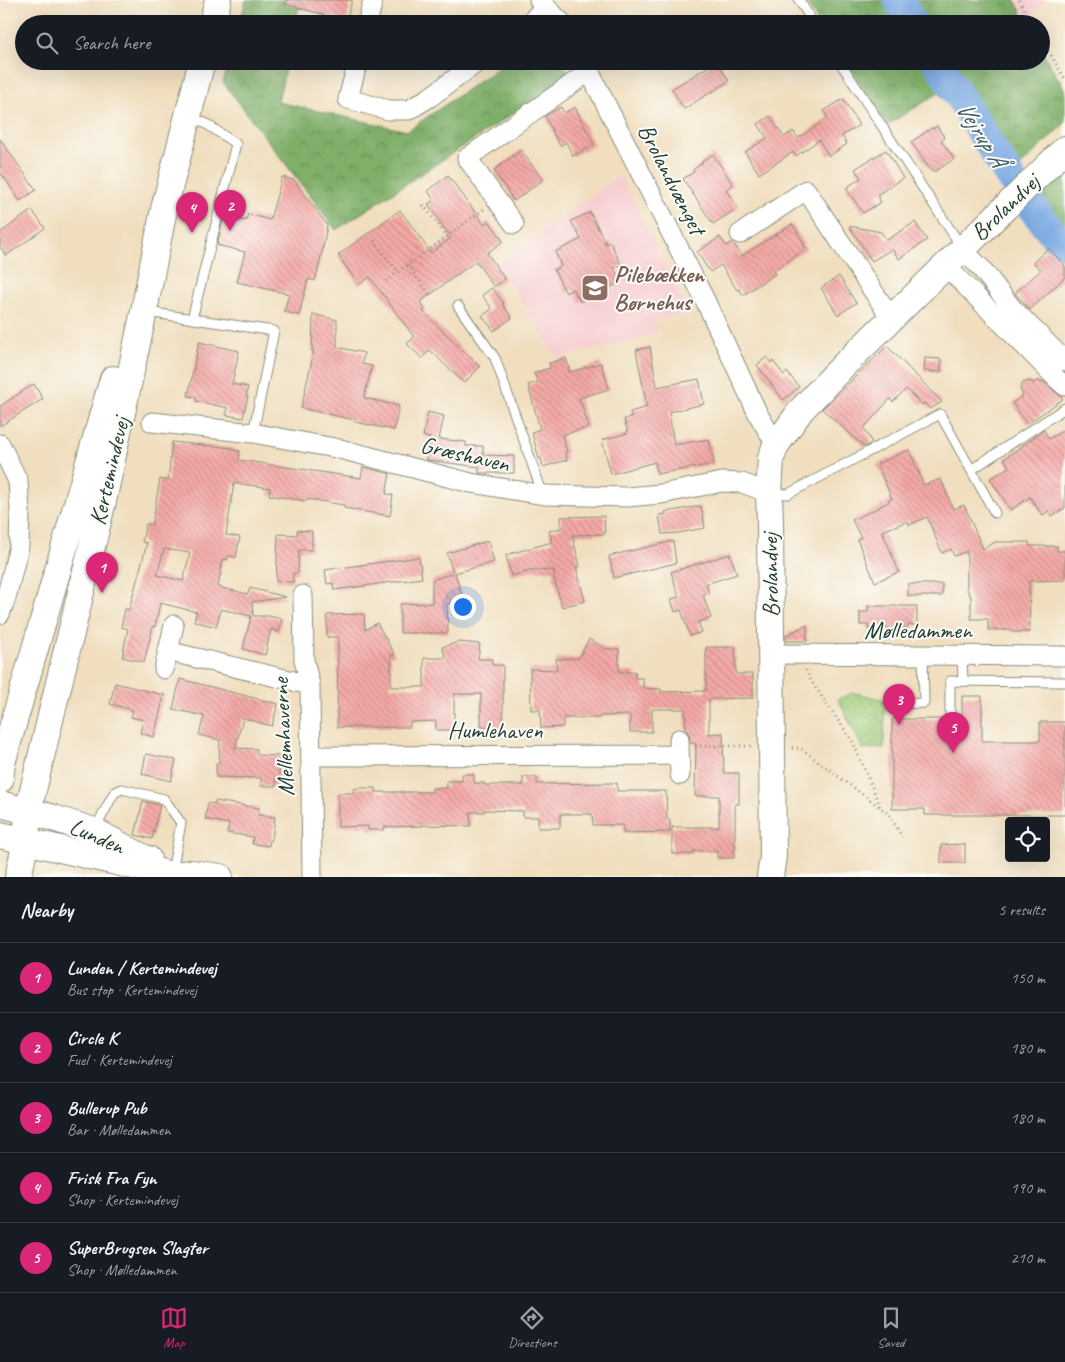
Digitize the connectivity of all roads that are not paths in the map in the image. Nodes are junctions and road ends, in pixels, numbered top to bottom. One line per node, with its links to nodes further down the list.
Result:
1 (218, 0): 5 (street)
2 (373, 0): 6 (street)
3 (798, 0): 9 (lane)
4 (542, 3): 7 (street); 8 (street)
5 (214, 15)
6 (369, 15)
7 (535, 15)
8 (554, 15)
9 (808, 15)
10 (200, 70): 16 (street, Kertemindevej)
11 (356, 70): 12 (street)
12 (467, 70)
13 (582, 70): 19 (street, Brolandvænget)
14 (589, 70): 33 (street, Brolandvænget)
15 (844, 70): 21 (lane)
16 (188, 116): 18 (street, Kertemindevej); 25 (lane)
17 (1065, 149): 21 (street, Brolandvej)
18 (164, 210): 23 (street, Kertemindevej); 31 (street, Kertemindevej)
19 (514, 224)
20 (740, 234): 24 (street)
21 (954, 257): 24 (street, Brolandvej); 26 (street); 27 (street)
22 (458, 306): 36 (lane)
23 (144, 311): 25 (lane); 53 (street, Kertemindevej)
24 (891, 318): 33 (street, Brolandvej)
25 (192, 319): 30 (lane)
26 (1065, 362)
27 (1065, 386)
28 (1065, 408): 34 (lane)
29 (152, 422): 30 (street, Græshaven)
30 (253, 433): 36 (street, Græshaven)
31 (96, 439): 52 (street, Kertemindevej); 53 (street)
32 (0, 444): 39 (street)
33 (776, 445): 35 (street, Brolandvej)
34 (971, 470): 35 (lane); 37 (lane)
35 (768, 493): 36 (street, Græshaven); 41 (street, Brolandvej)
36 (544, 495)
37 (995, 513)
38 (303, 595): 47 (street, Mellemhaverne)
39 (0, 614)
40 (174, 624): 47 (street)
41 (771, 654): 42 (street, Mølledammen); 60 (street, Brolandvej)
42 (922, 655): 43 (street, Mølledammen); 48 (lane)
43 (962, 655): 44 (street, Mølledammen); 45 (lane)
44 (1065, 656)
45 (963, 681): 46 (lane); 49 (lane)
46 (1065, 682)
47 (310, 685): 50 (street, Mellemhaverne)
48 (899, 704)
49 (950, 715)
50 (312, 756): 51 (street, Humlehaven); 59 (street, Mellemhaverne)
51 (680, 776)
52 (0, 780)
53 (11, 822): 54 (street, Lunden); 56 (street); 57 (street, Kertemindevej)
54 (96, 845): 55 (street, Lunden); 55 (lane)
55 (179, 871): 58 (street, Lunden)
56 (0, 877)
57 (18, 877)
58 (220, 877)
59 (312, 877)
60 (770, 877)

